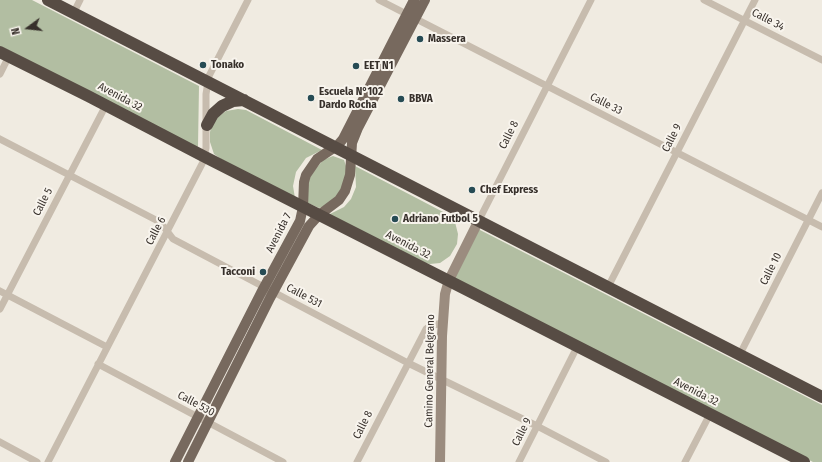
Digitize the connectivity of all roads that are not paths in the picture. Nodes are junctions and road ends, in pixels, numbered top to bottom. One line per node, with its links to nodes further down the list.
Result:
1 (48, 0): 10 (highway)
2 (80, 0): 10 (street)
3 (248, 0): 16 (street, Calle 6)
4 (379, 0): 11 (street, Calle 33)
5 (414, 0): 11 (main road, Avenida 7)
6 (425, 0): 11 (main road, Avenida 7)
7 (590, 0): 17 (street, Calle 8)
8 (704, 0): 12 (street, Calle 34)
9 (755, 0): 12 (street, Calle 9)
10 (74, 12): 16 (highway)
11 (411, 16): 17 (street, Calle 33); 22 (main road, Avenida 7); 24 (main road, Avenida 7)
12 (744, 20): 14 (street, Calle 34); 23 (street, Calle 9)
13 (5, 54): 15 (street); 19 (highway, Avenida 32)
14 (822, 60)
15 (0, 74)
16 (207, 81): 18 (highway); 20 (street, Calle 6)
17 (547, 86): 23 (street, Calle 33); 30 (street, Calle 8)
18 (244, 100): 20 (highway); 22 (highway)
19 (106, 105): 25 (highway, Avenida 32); 26 (street, Calle 5)
20 (207, 125): 25 (street, Calle 6)
21 (0, 139): 26 (street, Calle 531)
22 (335, 147): 24 (highway); 28 (main road, Avenida 7)
23 (677, 152): 31 (street, Calle 33); 35 (street, Calle 9)
24 (350, 155): 29 (main road, Avenida 7); 30 (highway)
25 (205, 157): 28 (highway, Avenida 32); 33 (street, Calle 6)
26 (70, 174): 33 (street, Calle 531); 38 (street, Calle 5)
27 (822, 193): 31 (street, Calle 10)
28 (304, 207): 29 (highway, Avenida 32); 36 (main road, Avenida 7)
29 (319, 215): 34 (highway, Avenida 32); 36 (main road, Avenida 7)
30 (479, 220): 34 (street, Calle 8); 35 (highway)
31 (808, 220): 32 (street, Calle 33); 43 (street, Calle 10)
32 (822, 227)
33 (167, 233): 36 (street, Calle 531); 41 (street, Calle 6)
34 (449, 280): 40 (street, Camino General Belgrano); 42 (highway, Avenida 32)
35 (608, 287): 43 (highway)
36 (269, 290): 44 (street, Calle 531); 49 (main road, Avenida 7); 50 (main road, Avenida 7)
37 (0, 291): 38 (street)
38 (7, 294): 39 (street, Calle 5); 41 (street)
39 (0, 309)
40 (442, 323): 44 (street, Calle 8); 46 (street, Camino General Belgrano)
41 (107, 347): 45 (street, Calle 6)
42 (577, 347): 48 (highway, Avenida 32); 51 (street, Calle 9)
43 (740, 354): 47 (highway)
44 (408, 363): 46 (street, Calle 531); 58 (street, Calle 8)
45 (98, 364): 49 (street, Calle 530); 54 (street, Calle 6)
46 (441, 379): 51 (street, Calle 531); 59 (street, Camino General Belgrano)
47 (822, 397)
48 (710, 414): 62 (street); 63 (highway, Avenida 32)
49 (198, 417): 50 (street, Calle 530); 55 (main road, Avenida 7)
50 (208, 423): 56 (main road, Avenida 7); 57 (street, Calle 530)
51 (537, 426): 60 (street, Calle 9); 61 (street, Calle 531)
52 (0, 442): 53 (street)
53 (37, 462)
54 (48, 462)
55 (175, 462)
56 (188, 462)
57 (283, 462)
58 (357, 462)
59 (440, 462)
60 (519, 462)
61 (606, 462)
62 (685, 462)
63 (804, 462)

